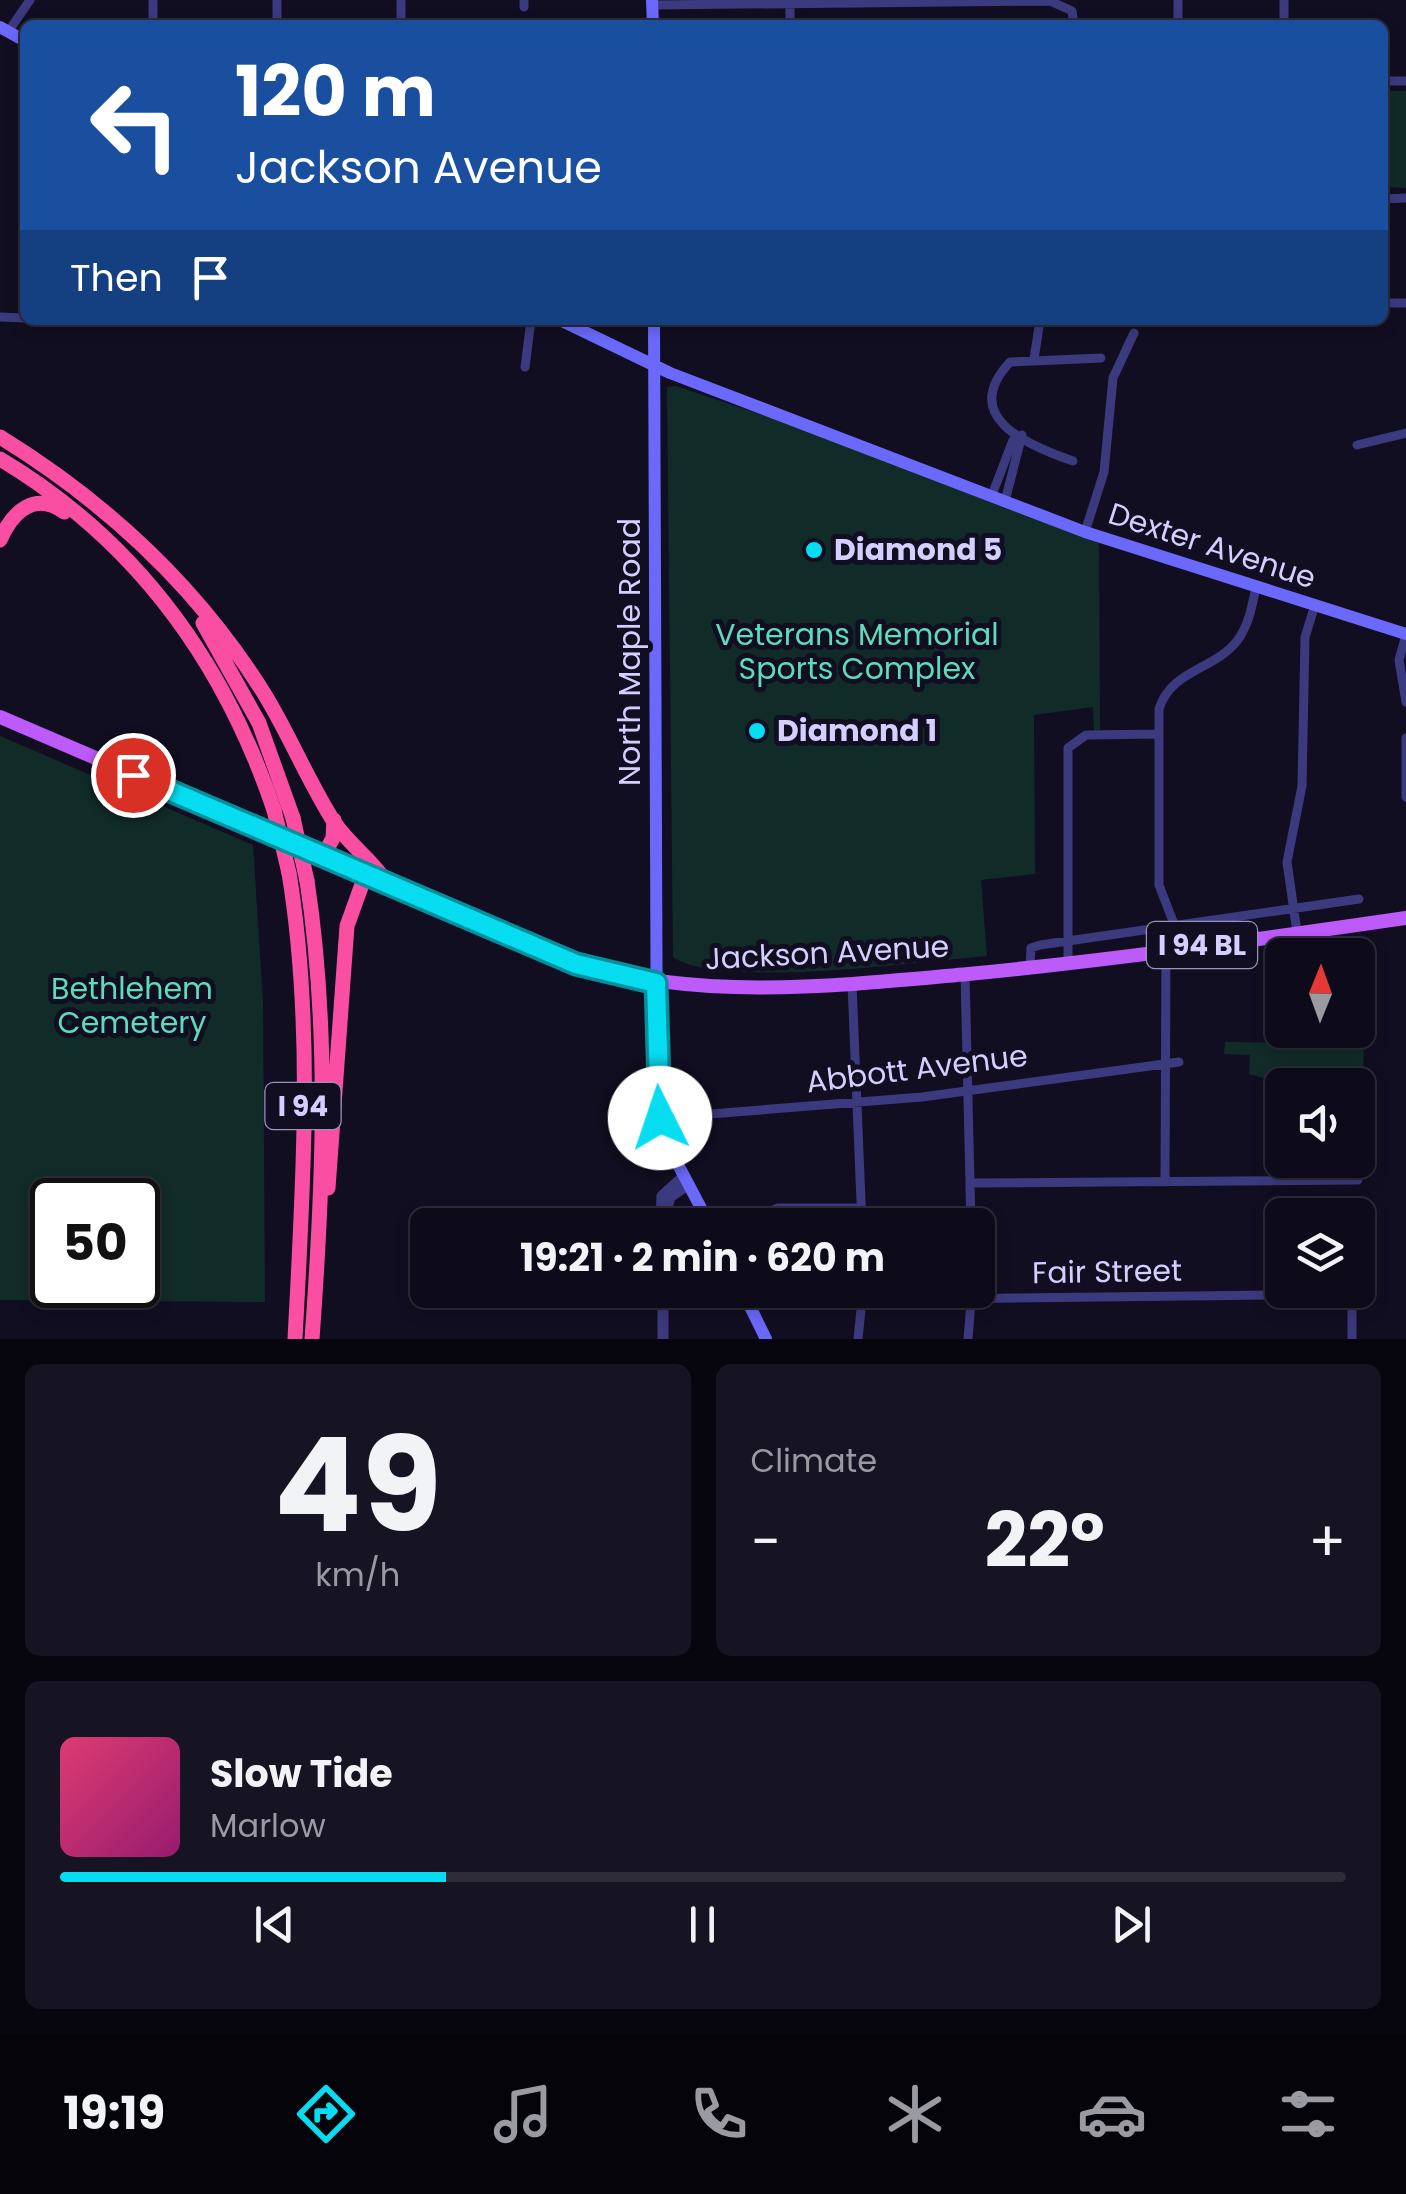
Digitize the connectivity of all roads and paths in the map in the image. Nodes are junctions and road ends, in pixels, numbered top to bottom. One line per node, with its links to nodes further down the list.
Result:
1 (30, 0): 5 (street)
2 (790, 1): 3 (street); 4 (street)
3 (652, 2)
4 (1072, 20)
5 (4, 30)
6 (529, 325): 14 (street)
7 (571, 325): 13 (main road, Dexter Avenue)
8 (654, 325): 13 (main road, North Maple Road)
9 (1039, 325): 12 (street)
10 (1134, 333): 23 (street)
11 (1101, 358): 12 (street)
12 (1034, 359): 16 (street)
13 (653, 364): 21 (main road, Dexter Avenue); 48 (main road, North Maple Road)
14 (525, 367)
15 (1406, 432): 18 (street)
16 (1022, 435): 20 (street); 21 (street)
17 (0, 437): 22 (highway, I 94)
18 (1357, 444)
19 (0, 459): 25 (highway, I 94)
20 (1073, 461)
21 (998, 498): 23 (main road, Dexter Avenue)
22 (112, 518): 34 (highway); 63 (highway, I 94, bridge)
23 (1085, 532): 26 (main road, Dexter Avenue)
24 (0, 540): 25 (highway)
25 (128, 559): 71 (highway, I 94, bridge)
26 (1256, 587): 27 (main road, Dexter Avenue); 31 (street)
27 (1316, 605): 28 (main road, Dexter Avenue); 39 (street)
28 (1406, 635): 29 (street)
29 (1406, 702)
30 (0, 717): 35 (main road, Jackson Avenue / I 94 BL)
31 (1158, 734): 41 (street); 43 (street)
32 (1406, 738): 33 (street)
33 (1406, 798)
34 (334, 820): 35 (highway); 37 (highway)
35 (322, 858): 36 (main road, Jackson Avenue / I 94 BL)
36 (366, 876): 37 (main road, Jackson Avenue / I 94 BL); 63 (highway)
37 (388, 885): 48 (main road, Jackson Avenue / I 94 BL)
38 (1359, 898): 39 (street)
39 (1292, 909): 41 (street); 42 (street)
40 (1406, 918): 42 (main road, Jackson Avenue / I 94 BL)
41 (1174, 924): 43 (street)
42 (1297, 932): 44 (main road, Jackson Avenue / I 94 BL)
43 (1067, 941): 45 (street); 46 (street)
44 (1166, 950): 45 (main road, Jackson Avenue / I 94 BL); 50 (street)
45 (1068, 963): 46 (main road, Jackson Avenue / I 94 BL)
46 (1030, 968): 47 (main road, Jackson Avenue / I 94 BL)
47 (965, 974): 49 (main road, Jackson Avenue / I 94 BL); 52 (street)
48 (656, 983): 49 (main road, Jackson Avenue / I 94 BL); 54 (main road, North Maple Road)
49 (852, 984): 53 (street)
50 (1167, 1062): 51 (street, Abbott Avenue); 52 (street, Abbott Avenue); 57 (street)
51 (1179, 1062)
52 (972, 1090): 53 (street, Abbott Avenue); 58 (street)
53 (860, 1103): 54 (street, Abbott Avenue); 61 (street)
54 (660, 1118): 55 (main road)
55 (687, 1180): 59 (street); 60 (main road)
56 (1358, 1180): 57 (street)
57 (1165, 1182): 58 (street)
58 (971, 1183): 62 (street)
59 (666, 1208)
60 (701, 1208)
61 (862, 1208)
62 (972, 1208)
63 (316, 1271): 72 (highway, I 94)
64 (1265, 1292): 65 (street, Fair Street)
65 (995, 1294)
66 (663, 1308): 73 (street)
67 (751, 1308): 74 (main road)
68 (862, 1308): 75 (street)
69 (971, 1308): 76 (street)
70 (1352, 1308): 77 (street)
71 (295, 1339)
72 (312, 1339)
73 (663, 1339)
74 (766, 1339)
75 (858, 1339)
76 (968, 1339)
77 (1352, 1339)

